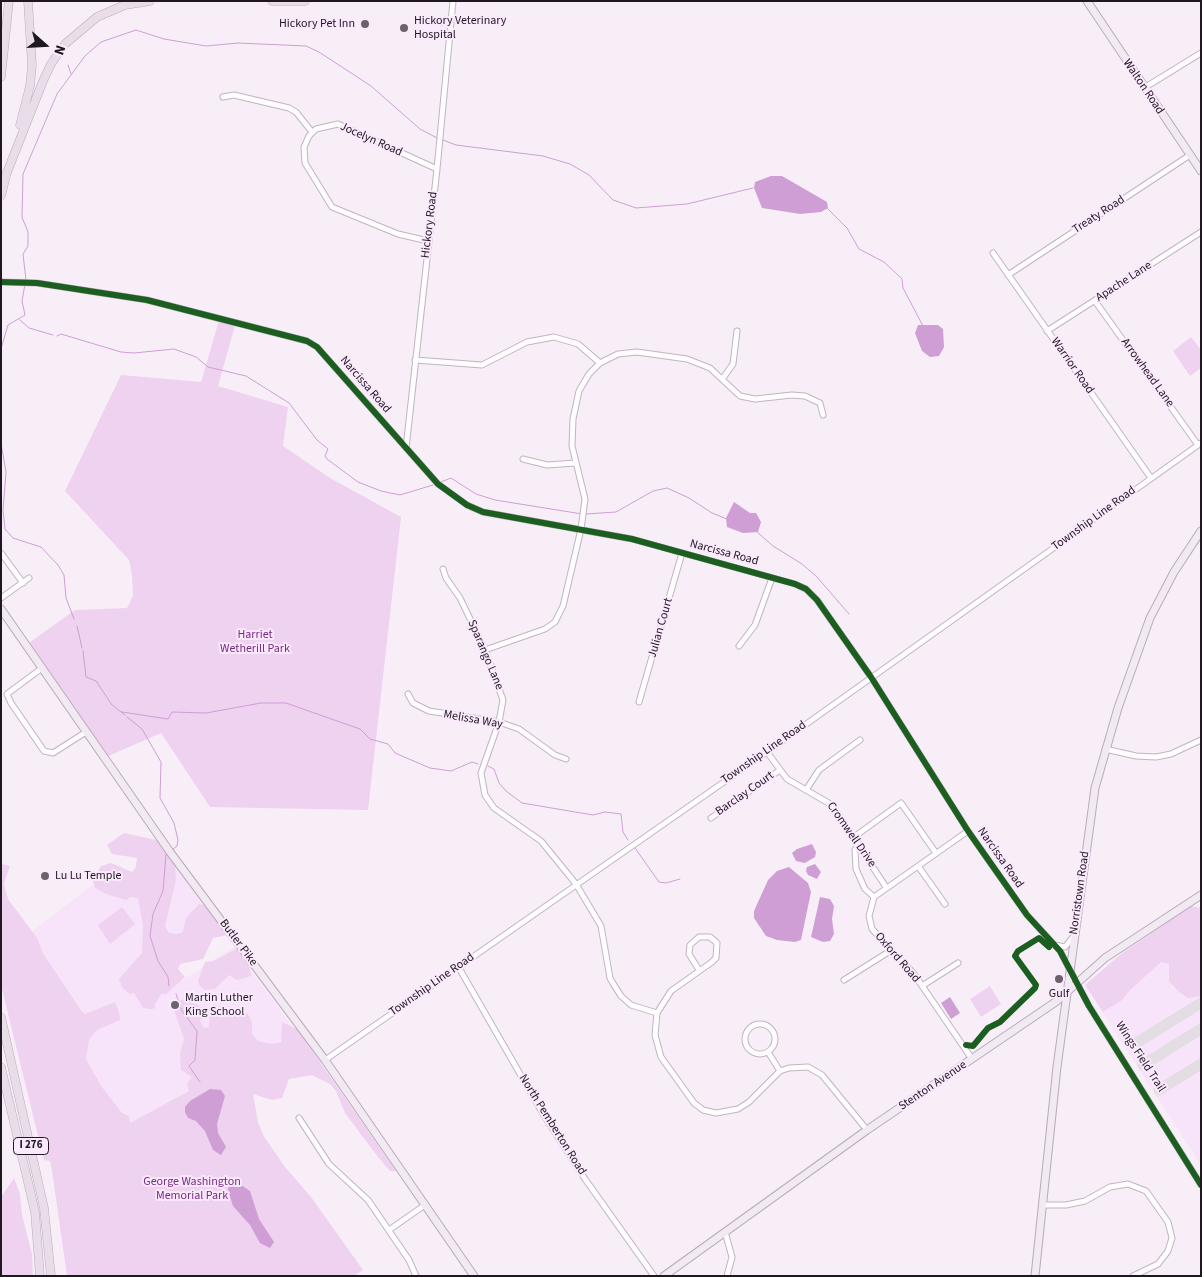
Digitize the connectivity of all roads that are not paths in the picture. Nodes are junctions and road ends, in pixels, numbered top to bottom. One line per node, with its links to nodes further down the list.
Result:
1 (9, 1): 9 (highway)
2 (28, 1): 16 (highway)
3 (150, 1): 16 (highway)
4 (272, 1): 5 (highway)
5 (305, 1)
6 (453, 1): 14 (street, Hickory Road)
7 (1087, 1): 10 (main road, Walton Road)
8 (1201, 53): 10 (street)
9 (1, 77)
10 (1144, 88): 13 (main road, Walton Road)
11 (223, 97): 12 (street)
12 (312, 132): 14 (street, Jocelyn Road); 19 (street)
13 (1190, 155): 15 (main road, Walton Road); 21 (street, Treaty Road)
14 (437, 169): 19 (street, Hickory Road)
15 (1201, 171)
16 (6, 175): 17 (highway)
17 (1, 196)
18 (1201, 232): 23 (street, Apache Lane)
19 (428, 241): 26 (street, Hickory Road)
20 (992, 254): 21 (street, Warrior Road)
21 (1008, 275): 25 (street, Warrior Road)
22 (1, 282): 31 (street, Narcissa Road)
23 (1095, 301): 25 (street, Apache Lane); 30 (street, Arrowhead Lane)
24 (737, 331): 28 (street)
25 (1047, 331): 34 (street, Warrior Road)
26 (415, 360): 27 (street); 31 (street, Hickory Road)
27 (600, 363): 28 (street); 33 (street)
28 (723, 378): 29 (street)
29 (823, 415)
30 (1200, 444): 34 (street, Township Line Road)
31 (406, 448): 35 (street, Narcissa Road)
32 (523, 459): 33 (street)
33 (575, 463): 35 (street)
34 (1151, 478): 48 (street, Township Line Road)
35 (581, 529): 38 (street, Narcissa Road); 46 (street)
36 (1201, 531): 55 (main road, Norristown Road)
37 (1, 553): 42 (street)
38 (682, 553): 41 (street, Narcissa Road); 50 (street, Julian Court)
39 (443, 569): 46 (street, Sparango Lane)
40 (29, 578): 42 (street)
41 (772, 578): 45 (street); 48 (street, Narcissa Road)
42 (23, 583): 43 (street)
43 (1, 598)
44 (1, 609): 47 (main road, Butler Pike)
45 (739, 646)
46 (485, 650): 51 (street, Sparango Lane)
47 (42, 668): 52 (main road, Butler Pike); 52 (street)
48 (871, 677): 56 (street, Township Line Road); 61 (street, Narcissa Road)
49 (408, 694): 51 (street, Melissa Way)
50 (639, 702)
51 (499, 722): 57 (street, Melissa Way); 66 (street, Sparango Lane)
52 (86, 732): 86 (main road, Butler Pike)
53 (860, 740): 59 (street)
54 (1201, 740): 55 (street)
55 (1105, 749): 71 (main road, Norristown Road)
56 (767, 752): 58 (street, Cromwell Drive); 66 (street, Township Line Road)
57 (566, 759)
58 (780, 770): 59 (street, Cromwell Drive); 60 (street, Barclay Court)
59 (806, 790): 62 (street, Cromwell Drive)
60 (711, 818)
61 (968, 831): 64 (street); 72 (street, Narcissa Road)
62 (854, 836): 63 (street, Cromwell Drive); 64 (street)
63 (859, 844): 67 (street, Cromwell Drive); 69 (street)
64 (936, 853): 65 (street)
65 (918, 866): 67 (street); 70 (street)
66 (576, 884): 75 (street, Township Line Road); 82 (street, Sparango Lane)
67 (886, 886): 69 (street)
68 (1201, 894): 79 (main road, Stenton Avenue)
69 (874, 897): 73 (street, Oxford Road)
70 (945, 904)
71 (1073, 937): 72 (street); 76 (main road, Norristown Road)
72 (1054, 944): 76 (street, Narcissa Road)
73 (890, 951): 78 (street); 80 (street, Oxford Road)
74 (958, 963): 80 (street)
75 (459, 968): 86 (street, Township Line Road); 100 (street, North Pemberton Road)
76 (1070, 969): 79 (street, Narcissa Road); 81 (main road, Norristown Road)
77 (699, 970): 77 (street); 82 (street)
78 (844, 980)
79 (1076, 982): 81 (main road, Stenton Avenue); 91 (street, Narcissa Road)
80 (922, 986): 85 (street, Oxford Road)
81 (1068, 992): 85 (main road, Stenton Avenue); 93 (main road, Norristown Road)
82 (657, 1013): 88 (street)
83 (1, 1017): 97 (highway, I 276)
84 (768, 1052): 84 (street); 88 (street)
85 (972, 1059): 90 (main road, Stenton Avenue)
86 (325, 1060): 92 (main road, Butler Pike)
87 (1, 1067): 96 (highway, I 276)
88 (780, 1071): 90 (street)
89 (299, 1118): 94 (street)
90 (867, 1130): 95 (main road, Stenton Avenue)
91 (1201, 1185)
92 (424, 1205): 94 (street); 99 (main road, Butler Pike)
93 (1043, 1205): 103 (main road, Norristown Road); 104 (street)
94 (388, 1230): 98 (street)
95 (725, 1232): 101 (main road, Stenton Avenue); 102 (street)
96 (40, 1276)
97 (51, 1276)
98 (416, 1276)
99 (474, 1276)
100 (654, 1276)
101 (664, 1276)
102 (727, 1276)
103 (1035, 1276)
104 (1133, 1276)

